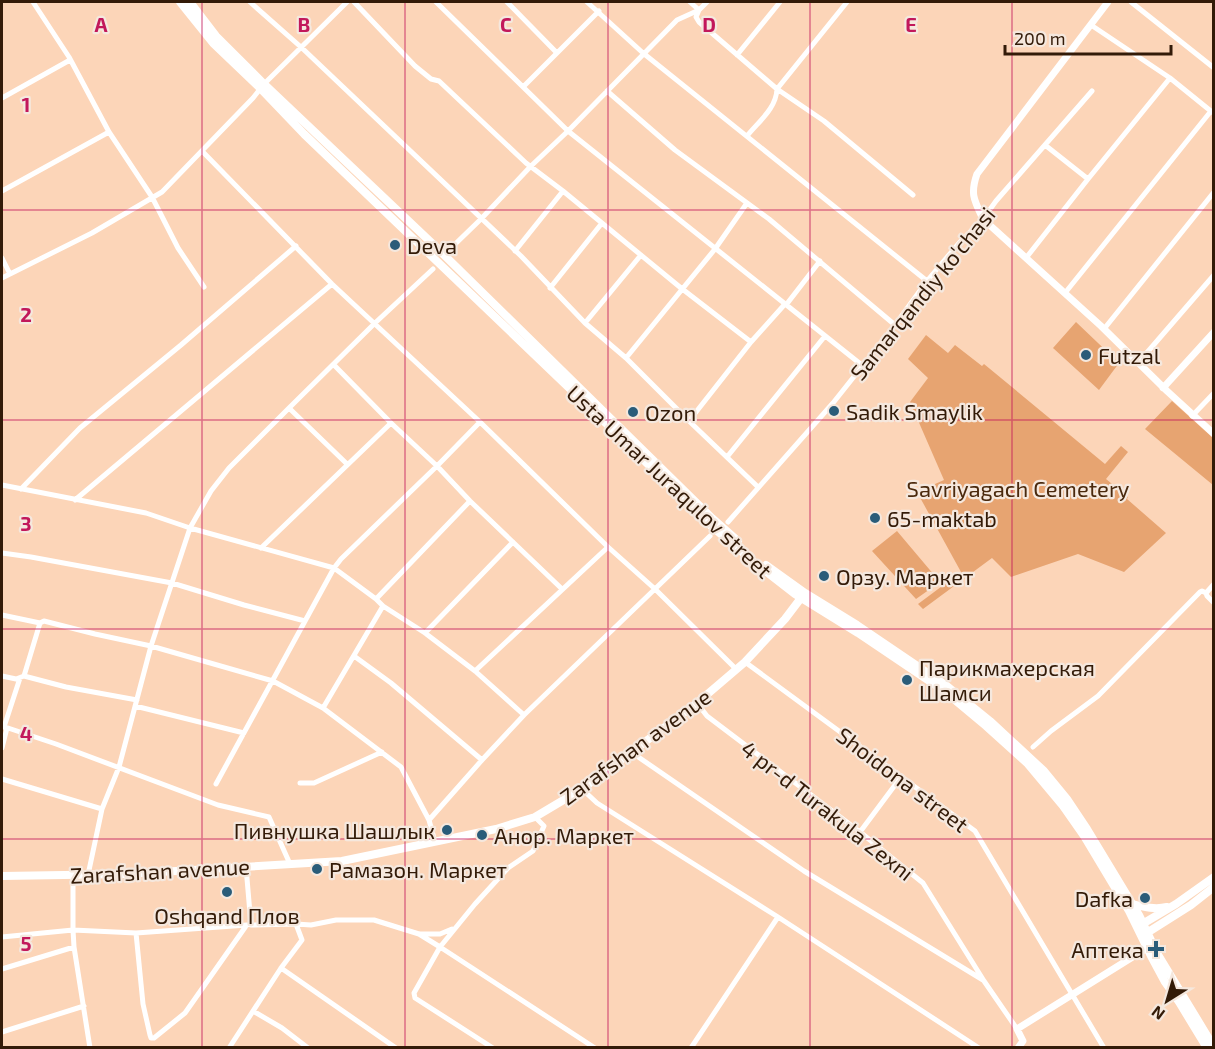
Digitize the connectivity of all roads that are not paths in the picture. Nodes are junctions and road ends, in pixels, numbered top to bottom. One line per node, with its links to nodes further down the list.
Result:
1 (33, 2): 23 (street)
2 (180, 2): 26 (main road, Usta Umar Juraqulov street)
3 (190, 2): 26 (main road, Usta Umar Juraqulov street)
4 (250, 2): 19 (street)
5 (347, 2): 19 (street)
6 (354, 2): 38 (street)
7 (436, 2): 27 (street)
8 (507, 2): 20 (street)
9 (587, 2): 17 (street)
10 (690, 2): 16 (street)
11 (707, 2): 16 (street)
12 (780, 2): 22 (street)
13 (847, 2): 28 (street)
14 (1108, 2): 18 (street)
15 (1131, 2): 24 (street)
16 (699, 10): 21 (street); 22 (street)
17 (598, 11): 20 (street); 21 (street)
18 (1091, 25): 25 (street); 47 (street)
19 (302, 48): 26 (street); 46 (street)
20 (557, 53): 27 (street)
21 (644, 53): 29 (street); 35 (street)
22 (737, 55): 28 (street)
23 (70, 60): 31 (street); 34 (street)
24 (1214, 68)
25 (1170, 78): 32 (street); 39 (street)
26 (262, 86): 37 (street); 108 (main road, Usta Umar Juraqulov street)
27 (523, 87): 33 (street)
28 (777, 89): 35 (street); 43 (street)
29 (607, 91): 33 (street); 45 (street)
30 (1092, 91): 36 (street, Samarqandiy ko'chasi)
31 (2, 98)
32 (1212, 112): 66 (street)
33 (568, 131): 38 (street); 50 (street)
34 (109, 132): 40 (street); 44 (street)
35 (747, 136): 61 (street)
36 (1045, 145): 39 (street); 47 (street, Samarqandiy ko'chasi)
37 (202, 151): 44 (street); 49 (street)
38 (531, 166): 41 (street); 46 (street)
39 (1088, 179): 55 (street)
40 (2, 190)
41 (563, 191): 48 (street); 51 (street)
42 (1214, 192): 71 (street)
43 (913, 195)
44 (152, 197): 58 (street); 63 (street)
45 (747, 202): 50 (street); 56 (street)
46 (481, 219): 51 (street); 52 (street)
47 (983, 219): 55 (street); 61 (street, Samarqandiy ko'chasi)
48 (602, 223): 53 (street); 64 (street)
49 (296, 246): 62 (street); 92 (street)
50 (715, 249): 65 (street); 67 (street)
51 (515, 250): 64 (street)
52 (448, 251)
53 (641, 255): 65 (street); 69 (street)
54 (2, 258): 58 (street)
55 (1026, 258): 66 (street)
56 (819, 261): 67 (street); 70 (street)
57 (433, 269): 68 (street)
58 (10, 274): 60 (street)
59 (1214, 275): 76 (street)
60 (2, 278)
61 (927, 281): 70 (street, Samarqandiy ko'chasi)
62 (332, 284): 68 (street); 93 (street)
63 (204, 287)
64 (550, 288): 69 (street)
65 (681, 288): 74 (street); 75 (street)
66 (1065, 293): 71 (street)
67 (785, 305): 73 (street); 74 (street)
68 (375, 322): 77 (street); 84 (street)
69 (585, 323): 75 (street)
70 (896, 325): 78 (street, Samarqandiy ko'chasi)
71 (1104, 329): 76 (street)
72 (1214, 332): 79 (street)
73 (825, 336): 78 (street); 87 (street)
74 (751, 342): 83 (street)
75 (626, 358): 83 (street)
76 (1138, 363): 79 (street)
77 (334, 364): 81 (street); 85 (street)
78 (863, 366): 91 (street, Samarqandiy ko'chasi)
79 (1163, 388): 82 (street)
80 (1214, 393): 82 (street)
81 (289, 408): 88 (street); 96 (street)
82 (1192, 416): 86 (street)
83 (689, 421): 87 (street)
84 (480, 422): 89 (street); 99 (street)
85 (391, 423): 88 (street); 89 (street)
86 (1214, 434)
87 (727, 457): 91 (street)
88 (347, 464): 100 (street)
89 (437, 466): 94 (street); 102 (street)
90 (2, 485): 92 (street)
91 (758, 487): 95 (street, Samarqandiy ko'chasi)
92 (21, 489): 93 (street)
93 (75, 500): 96 (street)
94 (470, 501): 98 (street); 109 (street)
95 (728, 522)
96 (190, 528): 100 (street); 103 (street)
97 (710, 536): 106 (street)
98 (513, 542): 105 (street); 115 (street)
99 (608, 547): 105 (street); 106 (street)
100 (261, 548): 102 (street)
101 (2, 553): 103 (street)
102 (334, 568): 109 (street); 113 (street)
103 (172, 583): 113 (street); 116 (street)
104 (1214, 584): 107 (street)
105 (562, 589): 120 (street)
106 (655, 589): 119 (street); 127 (street)
107 (1206, 592): 110 (street); 130 (street)
108 (803, 596): 118 (main road, Zarafshan avenue); 153 (main road, Usta Umar Juraqulov street); 158 (main road, Usta Umar Juraqulov street)
109 (376, 599): 111 (street)
110 (1214, 603)
111 (383, 606): 115 (street); 117 (street)
112 (2, 615): 114 (street)
113 (305, 621): 123 (street)
114 (40, 623): 116 (street); 122 (street)
115 (425, 633): 120 (street)
116 (152, 646): 123 (street); 124 (street)
117 (354, 656): 126 (street); 134 (street)
118 (745, 662): 119 (main road, Zarafshan avenue); 136 (street, Shoidona street)
119 (736, 669): 125 (main road, Zarafshan avenue)
120 (475, 671): 127 (street)
121 (2, 676): 122 (street)
122 (22, 677): 124 (street); 128 (street)
123 (273, 681): 126 (street); 129 (street)
124 (136, 703): 129 (street); 135 (street)
125 (697, 703): 133 (main road, Zarafshan avenue); 144 (street, 4 pr-d Turakula Zexni)
126 (323, 708): 132 (street)
127 (524, 715): 134 (street)
128 (4, 727): 131 (street); 135 (street)
129 (244, 733): 139 (street)
130 (1033, 747)
131 (2, 748)
132 (382, 752): 138 (street); 143 (street)
133 (631, 752): 140 (main road, Zarafshan avenue); 170 (street)
134 (482, 760): 143 (street)
135 (119, 767): 141 (street); 146 (street)
136 (901, 777): 144 (street); 171 (street, Shoidona street)
137 (2, 779): 141 (street)
138 (300, 783)
139 (216, 784)
140 (582, 789): 142 (main road, Zarafshan avenue); 155 (street)
141 (102, 809): 149 (street)
142 (535, 817): 145 (main road, Zarafshan avenue); 159 (street)
143 (429, 820): 145 (street)
144 (860, 832): 170 (street, 4 pr-d Turakula Zexni)
145 (435, 842): 146 (main road, Zarafshan avenue)
146 (290, 864): 147 (main road, Zarafshan avenue)
147 (246, 867): 149 (main road, Zarafshan avenue); 157 (street)
148 (73, 875): 149 (main road, Zarafshan avenue); 150 (main road, Zarafshan avenue); 160 (street)
149 (88, 875)
150 (2, 876)
151 (1214, 877): 154 (main road)
152 (1212, 891): 163 (main road)
153 (1132, 904): 154 (main road); 158 (main road, Usta Umar Juraqulov street)
154 (1176, 904): 158 (main road)
155 (777, 917): 183 (street); 184 (street)
156 (296, 924): 157 (street); 162 (street); 168 (street)
157 (249, 925): 161 (street); 161 (street)
158 (1140, 925): 163 (main road, Usta Umar Juraqulov street)
159 (455, 928): 162 (street); 166 (street)
160 (73, 930): 161 (street); 164 (street); 165 (street)
161 (136, 933)
162 (419, 934): 166 (street)
163 (1145, 935): 167 (main road, Usta Umar Juraqulov street); 187 (main road, Usta Umar Juraqulov street)
164 (2, 937)
165 (74, 947): 169 (street); 172 (street)
166 (440, 947): 181 (street); 182 (street)
167 (1147, 948): 171 (street); 186 (main road, Usta Umar Juraqulov street)
168 (281, 968): 173 (street); 180 (street)
169 (2, 969)
170 (984, 981): 174 (street, 4 pr-d Turakula Zexni)
171 (1072, 994): 174 (street); 185 (street, Shoidona street)
172 (84, 1006): 175 (street); 177 (street)
173 (253, 1011): 178 (street); 179 (street)
174 (1017, 1029): 176 (street, 4 pr-d Turakula Zexni)
175 (2, 1032)
176 (1022, 1045)
177 (90, 1047)
178 (229, 1047)
179 (308, 1047)
180 (396, 1047)
181 (494, 1047)
182 (595, 1047)
183 (691, 1047)
184 (980, 1047)
185 (1104, 1047)
186 (1207, 1047)
187 (1214, 1047)

